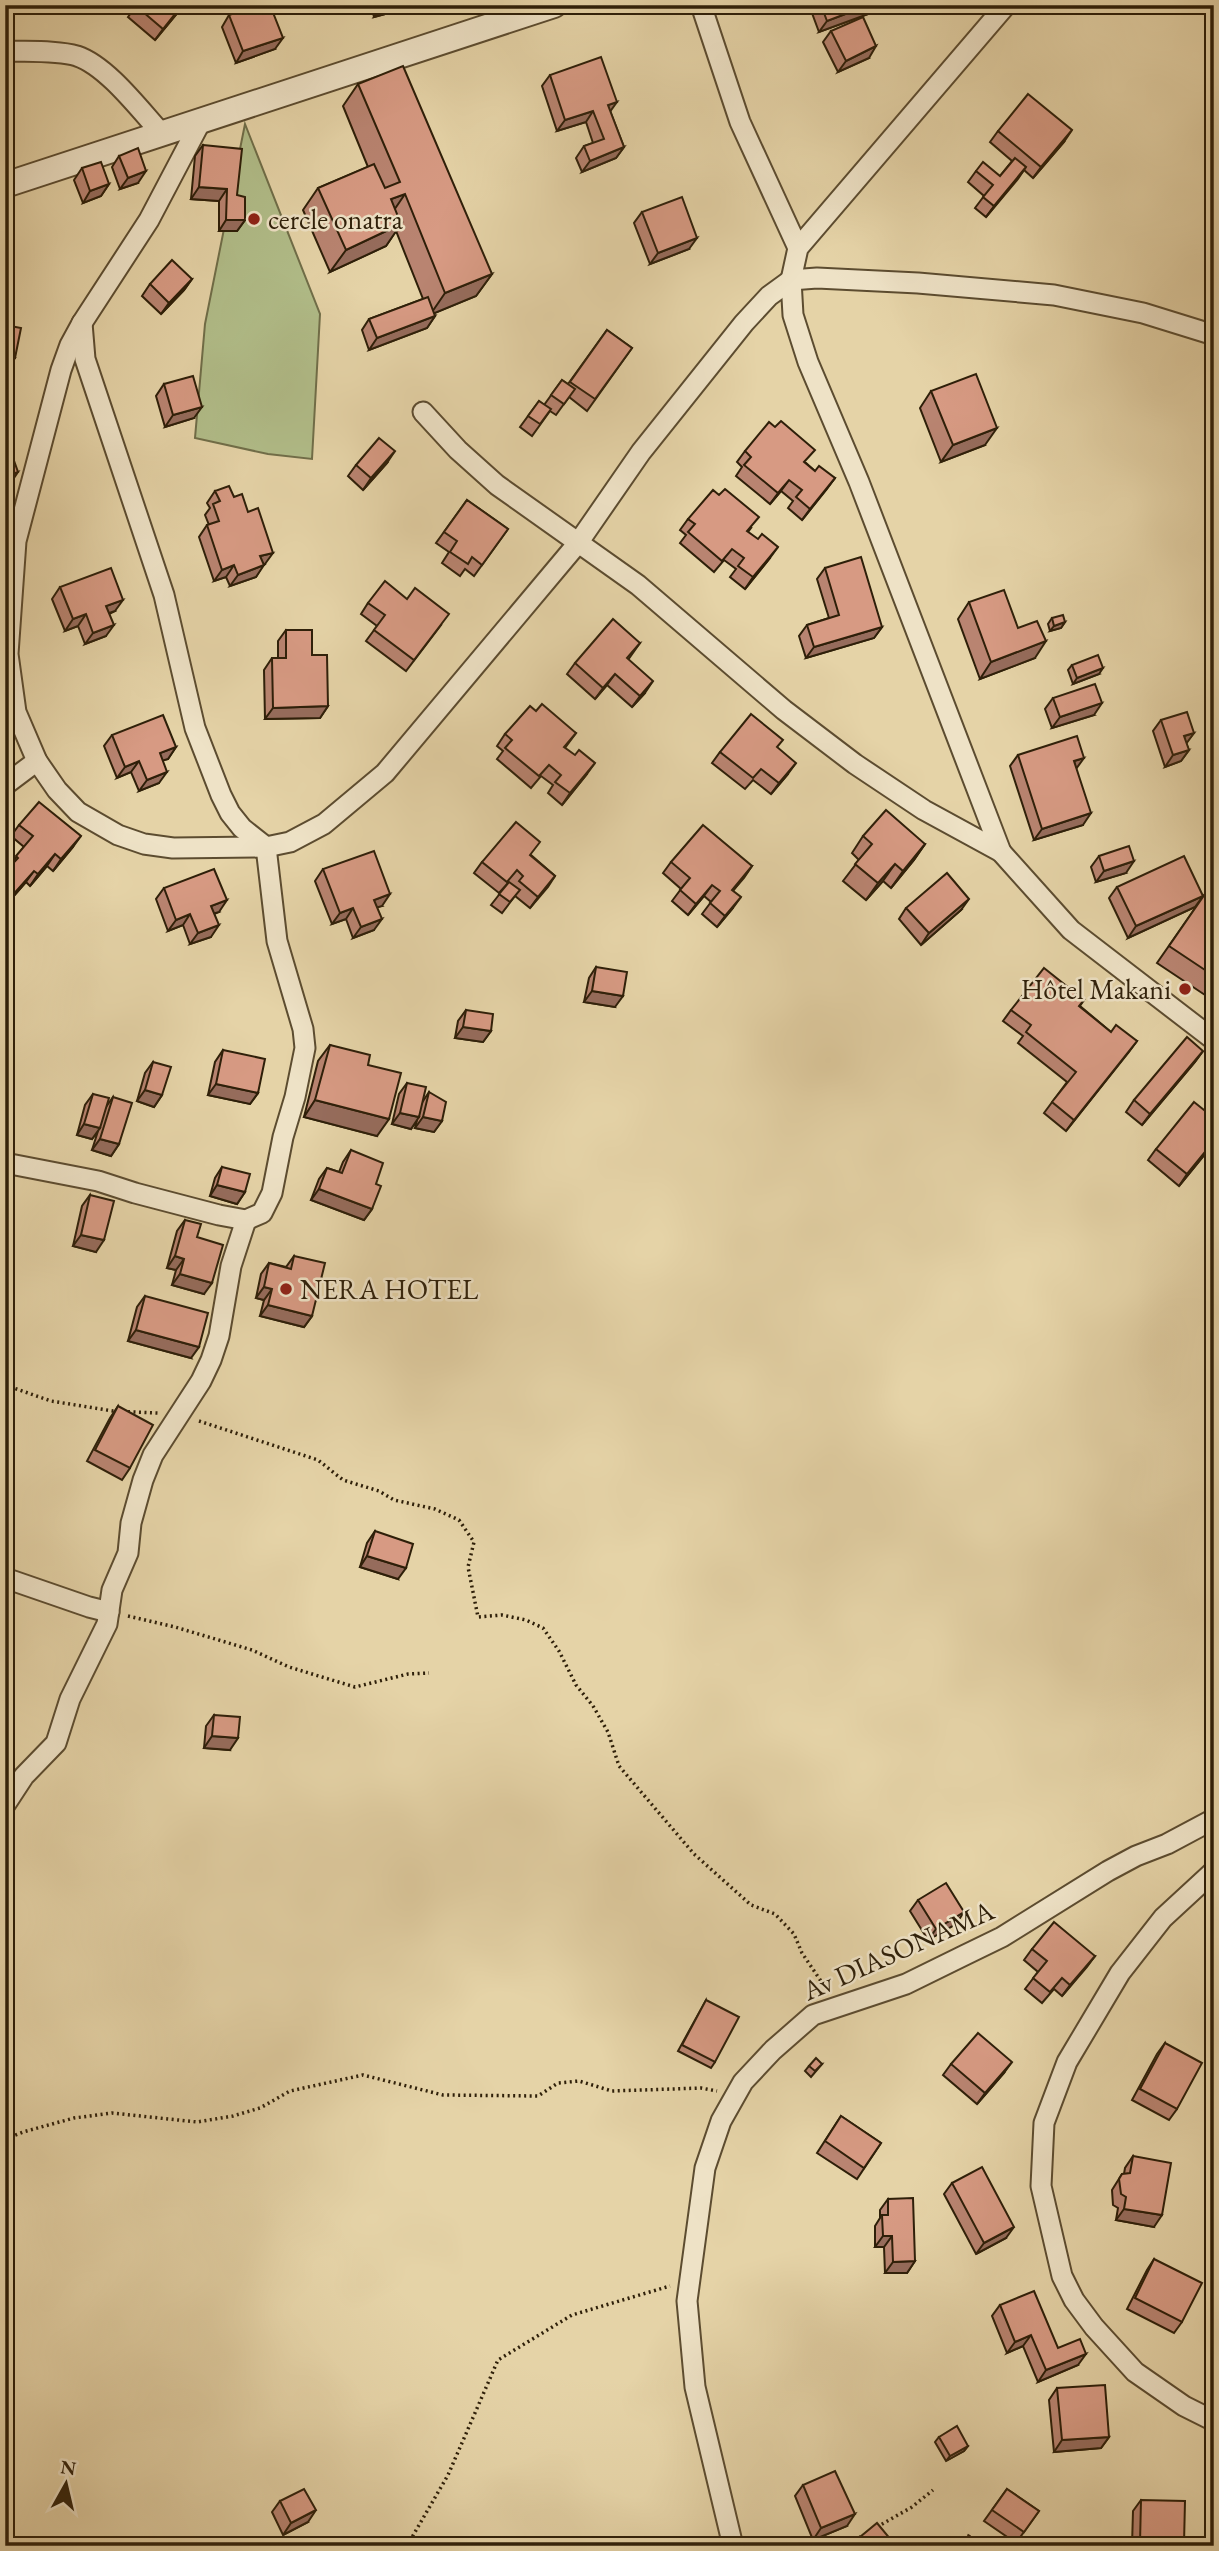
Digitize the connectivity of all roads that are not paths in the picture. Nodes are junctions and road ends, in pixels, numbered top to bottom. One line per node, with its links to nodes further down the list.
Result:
1 (554, 5): 5 (street)
2 (701, 5): 8 (street)
3 (1006, 5): 8 (street)
4 (5, 51): 6 (street)
5 (201, 121): 6 (street); 10 (street)
6 (162, 134): 7 (street)
7 (5, 186)
8 (798, 248): 9 (street)
9 (791, 280): 11 (street); 14 (street); 18 (street)
10 (82, 323): 13 (street); 17 (street)
11 (1214, 335)
12 (423, 412): 14 (street)
13 (10, 542): 15 (street)
14 (578, 543): 17 (street); 18 (street)
15 (37, 761): 16 (street); 17 (street)
16 (5, 785)
17 (266, 847): 21 (street)
18 (1001, 852): 19 (street)
19 (1214, 1040)
20 (5, 1163): 21 (street)
21 (246, 1220): 23 (street)
22 (5, 1578): 23 (street)
23 (109, 1612): 24 (street)
24 (5, 1805)
25 (1214, 1819): 28 (street, Av DIASONAMA)
26 (1214, 1871): 27 (street)
27 (1214, 2421)
28 (733, 2546)

